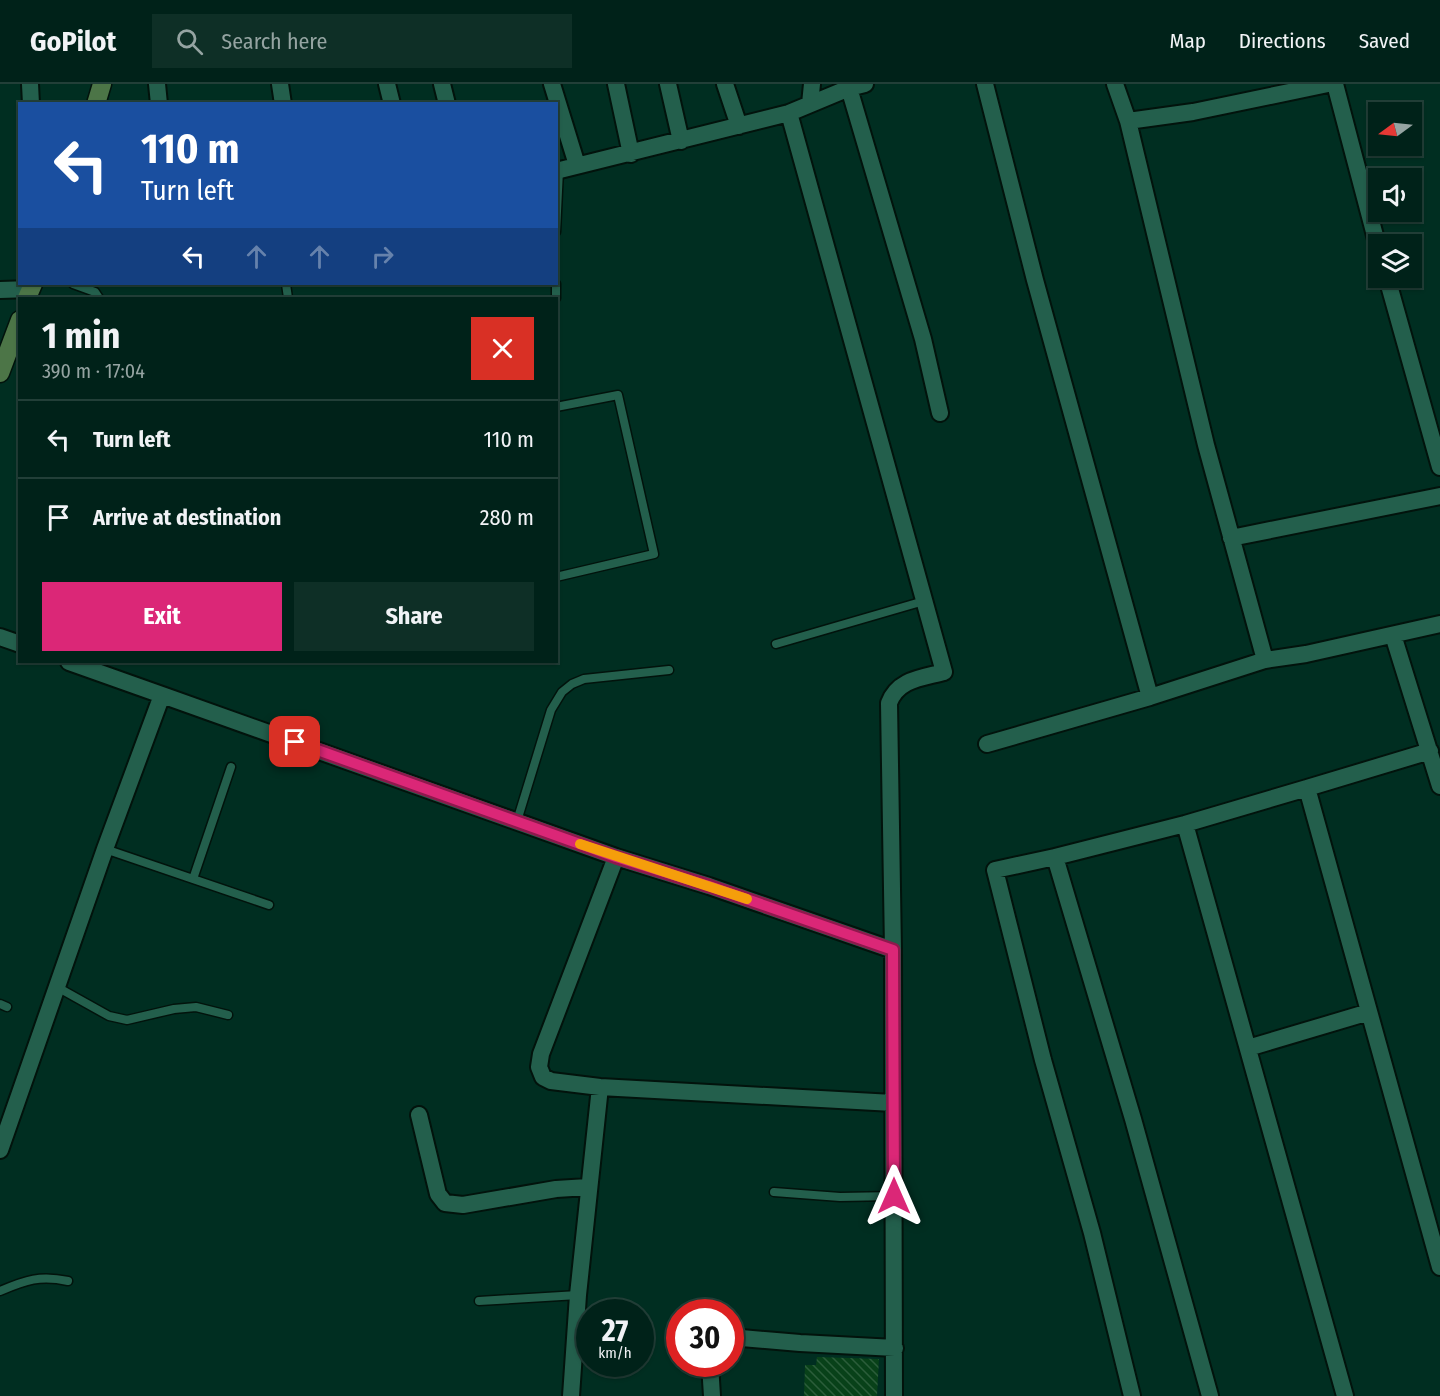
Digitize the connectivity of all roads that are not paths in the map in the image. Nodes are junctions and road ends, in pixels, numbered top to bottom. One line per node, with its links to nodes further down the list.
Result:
1 (30, 84): 17 (street)
2 (102, 84): 18 (street)
3 (158, 84): 19 (street)
4 (280, 84): 20 (street)
5 (387, 84): 21 (street)
6 (442, 84): 22 (street)
7 (552, 84): 23 (street)
8 (616, 84): 30 (street)
9 (668, 84): 29 (street)
10 (725, 84): 28 (street)
11 (812, 84): 25 (street)
12 (985, 84): 57 (street)
13 (1115, 84): 27 (street)
14 (1328, 84): 27 (street)
15 (1335, 84): 33 (street)
16 (857, 86): 25 (street); 42 (street)
17 (31, 102)
18 (97, 102)
19 (159, 102)
20 (284, 102)
21 (392, 102)
22 (446, 102)
23 (558, 102)
24 (558, 103): 31 (street)
25 (810, 104): 26 (street)
26 (789, 113): 28 (street); 47 (street)
27 (1128, 121): 45 (street)
28 (739, 126): 29 (street)
29 (681, 141): 30 (street)
30 (631, 154): 31 (street)
31 (577, 165): 32 (street)
32 (558, 170)
33 (1375, 234)
34 (76, 285): 38 (lane)
35 (1390, 288): 43 (street)
36 (0, 290): 37 (street)
37 (30, 290)
38 (98, 297)
39 (18, 325): 40 (street)
40 (0, 373)
41 (558, 407): 46 (lane)
42 (940, 413)
43 (1440, 467)
44 (1440, 496): 45 (street)
45 (1231, 538): 53 (street)
46 (558, 577)
47 (924, 601): 52 (lane); 70 (street)
48 (1440, 624): 49 (street)
49 (1393, 635): 53 (street); 59 (street)
50 (0, 637): 51 (street)
51 (18, 643)
52 (776, 644)
53 (1265, 660): 57 (street)
54 (72, 663): 56 (street)
55 (669, 670): 63 (lane)
56 (162, 695): 63 (street); 65 (street)
57 (1150, 697): 58 (street)
58 (987, 744)
59 (1430, 751): 61 (street); 62 (street)
60 (231, 767): 68 (lane)
61 (1440, 786)
62 (1308, 788): 64 (street); 72 (street)
63 (517, 821): 66 (street)
64 (1185, 824): 67 (street); 74 (street)
65 (105, 849): 68 (lane); 71 (street)
66 (616, 857): 70 (street); 75 (street)
67 (1055, 857): 93 (street); 94 (street)
68 (193, 879): 69 (lane)
69 (269, 905)
70 (893, 950): 76 (street)
71 (57, 987): 73 (lane); 78 (street)
72 (1369, 1012): 74 (street); 82 (street)
73 (228, 1015)
74 (1248, 1048): 95 (street)
75 (600, 1087): 76 (street); 79 (street)
76 (893, 1103): 81 (street)
77 (419, 1115): 79 (street)
78 (0, 1150)
79 (588, 1187): 85 (street)
80 (774, 1192): 81 (lane)
81 (894, 1196): 88 (street)
82 (1440, 1267)
83 (68, 1281): 84 (lane)
84 (0, 1292)
85 (578, 1296): 86 (lane); 90 (street)
86 (479, 1301)
87 (744, 1338): 88 (street)
88 (895, 1348): 92 (street)
89 (711, 1377): 91 (street)
90 (571, 1396)
91 (712, 1396)
92 (894, 1396)
93 (1132, 1396)
94 (1210, 1396)
95 (1345, 1396)

